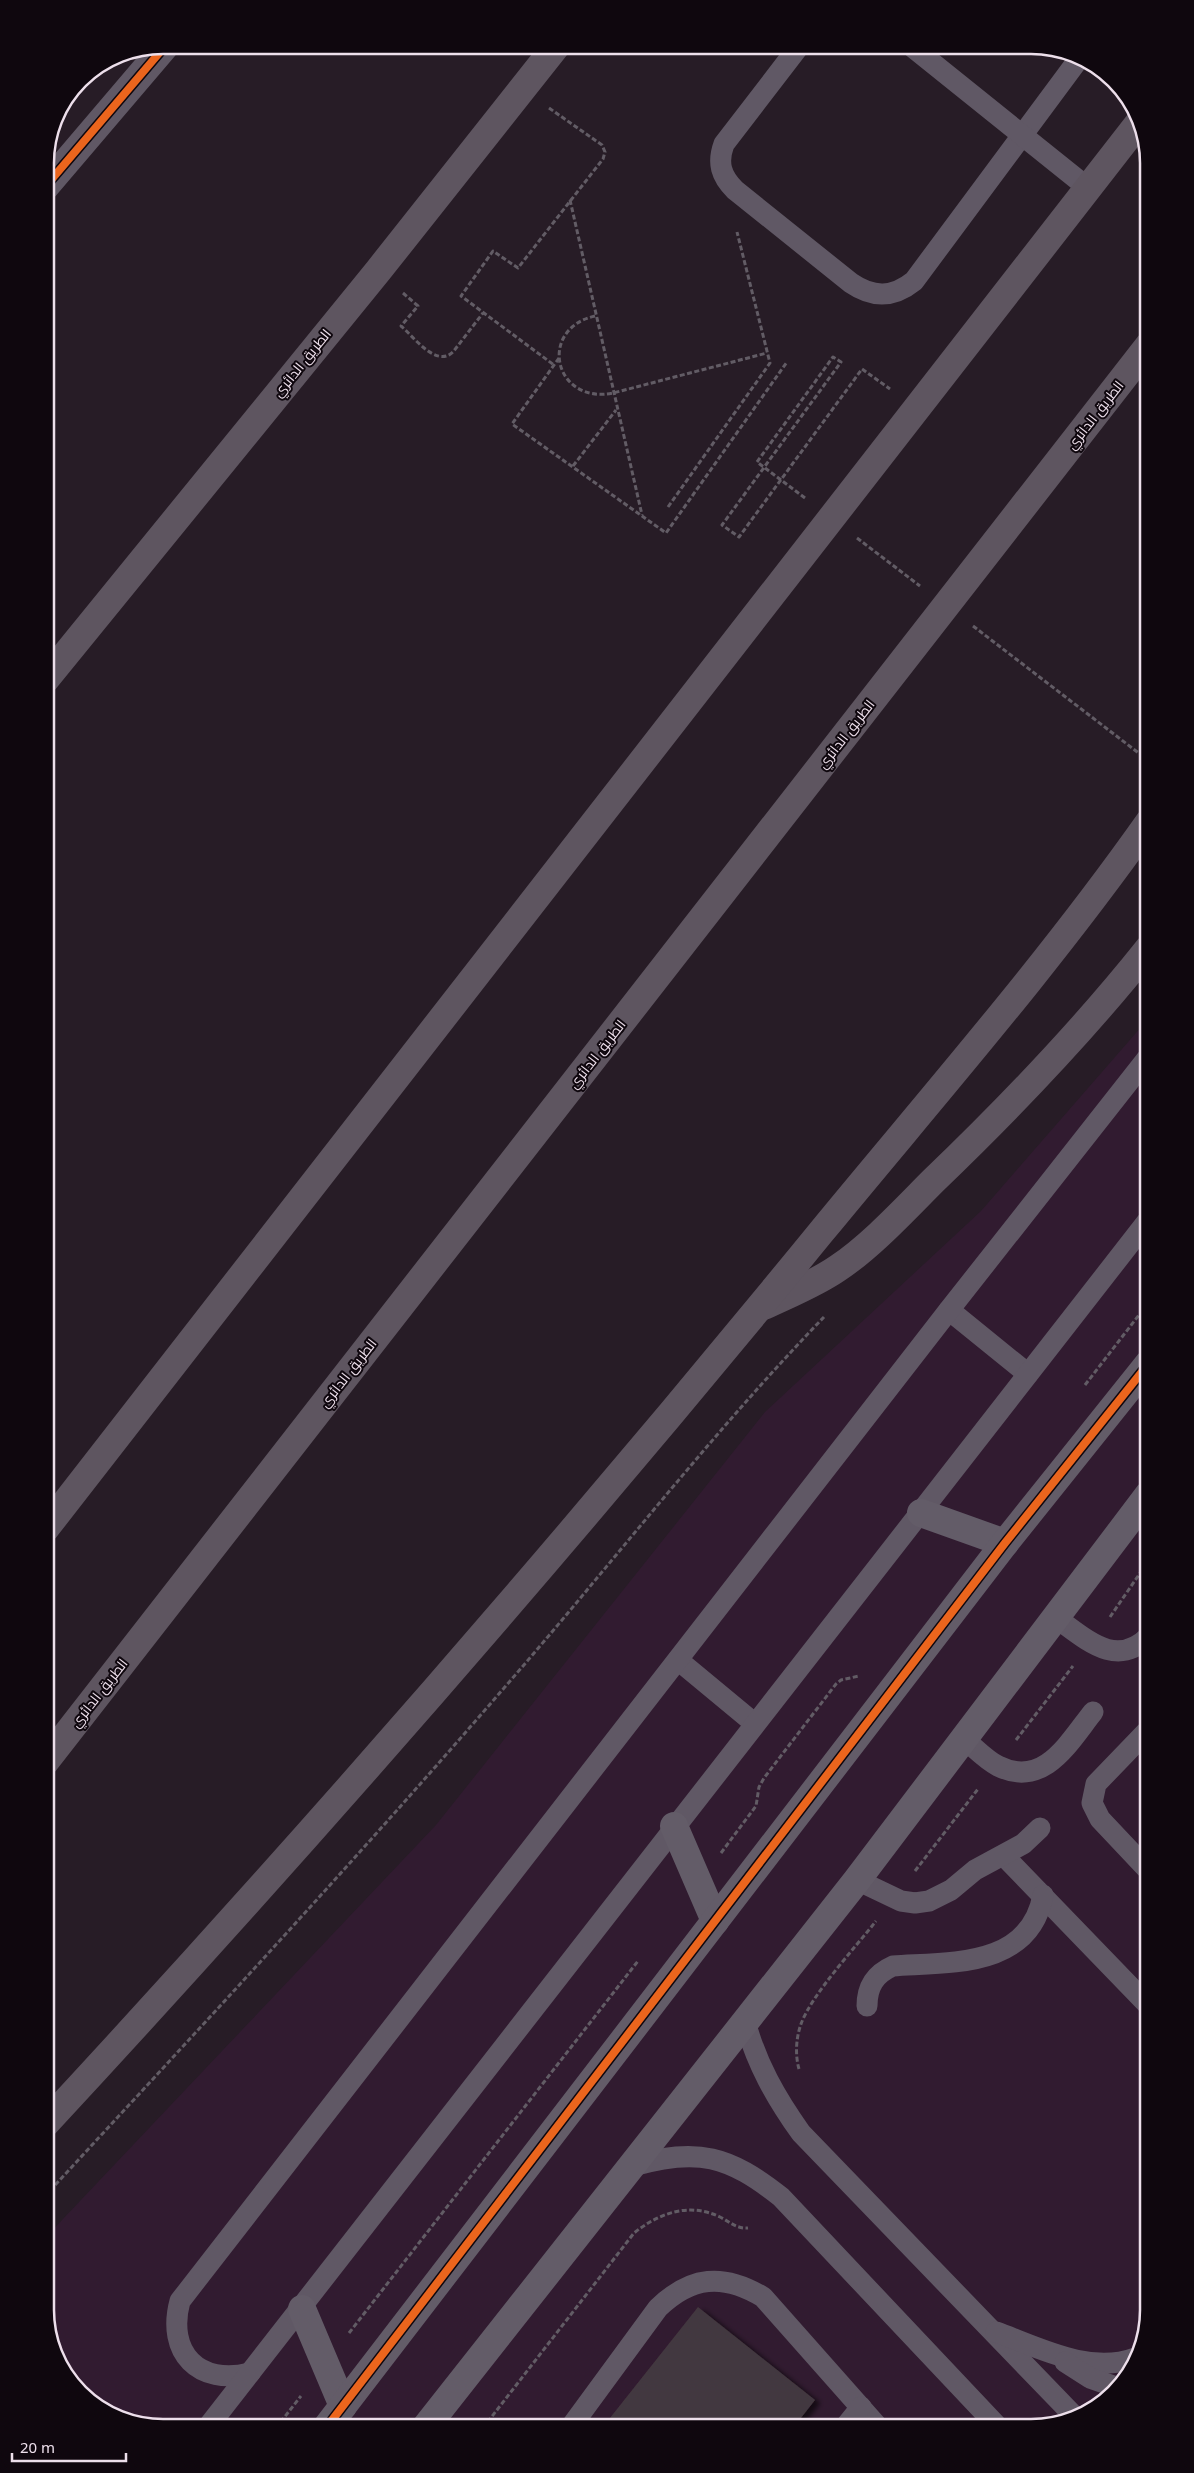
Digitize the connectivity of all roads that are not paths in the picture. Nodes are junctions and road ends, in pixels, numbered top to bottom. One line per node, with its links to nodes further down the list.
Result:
1 (158, 54): 8 (street)
2 (550, 54): 11 (highway, الطريق الدائري)
3 (793, 54): 7 (lane)
4 (921, 54): 7 (lane)
5 (1076, 63): 7 (lane)
6 (1134, 128): 9 (highway)
7 (1022, 135): 9 (lane)
8 (54, 176)
9 (1088, 188): 22 (highway)
10 (1140, 358): 31 (highway, الطريق الدائري)
11 (54, 669)
12 (1140, 834): 16 (highway)
13 (1140, 959): 16 (highway)
14 (1140, 1067): 17 (lane)
15 (1140, 1231): 18 (lane)
16 (758, 1309): 42 (highway)
17 (949, 1310): 18 (lane); 26 (lane)
18 (1028, 1374): 21 (lane)
19 (1140, 1374): 23 (street)
20 (1140, 1506): 24 (street)
21 (921, 1513): 23 (street); 28 (lane)
22 (54, 1517)
23 (1005, 1543): 38 (street)
24 (1055, 1617): 25 (lane); 29 (street)
25 (1140, 1643)
26 (678, 1660): 28 (lane); 48 (lane)
27 (1093, 1712): 29 (lane)
28 (754, 1723): 32 (lane)
29 (964, 1739): 36 (street)
30 (1140, 1739): 35 (lane)
31 (54, 1750)
32 (674, 1826): 38 (street); 44 (lane)
33 (1040, 1828): 34 (lane)
34 (1004, 1856): 36 (lane); 37 (lane)
35 (1140, 1861)
36 (857, 1880): 41 (street)
37 (1043, 1895): 39 (lane); 40 (lane)
38 (715, 1921): 50 (street)
39 (1140, 1997)
40 (867, 2006)
41 (745, 2021): 43 (street); 45 (lane)
42 (54, 2114)
43 (633, 2166): 55 (street); 59 (lane)
44 (302, 2309): 48 (lane); 50 (street)
45 (991, 2330): 46 (lane); 52 (lane)
46 (1051, 2351): 47 (lane); 49 (lane)
47 (1129, 2359)
48 (250, 2373): 53 (lane)
49 (1110, 2385)
50 (343, 2406): 54 (street)
51 (861, 2407): 56 (lane); 57 (lane); 58 (lane)
52 (1070, 2412)
53 (214, 2419)
54 (333, 2419)
55 (432, 2419)
56 (577, 2419)
57 (851, 2419)
58 (872, 2419)
59 (990, 2419)

